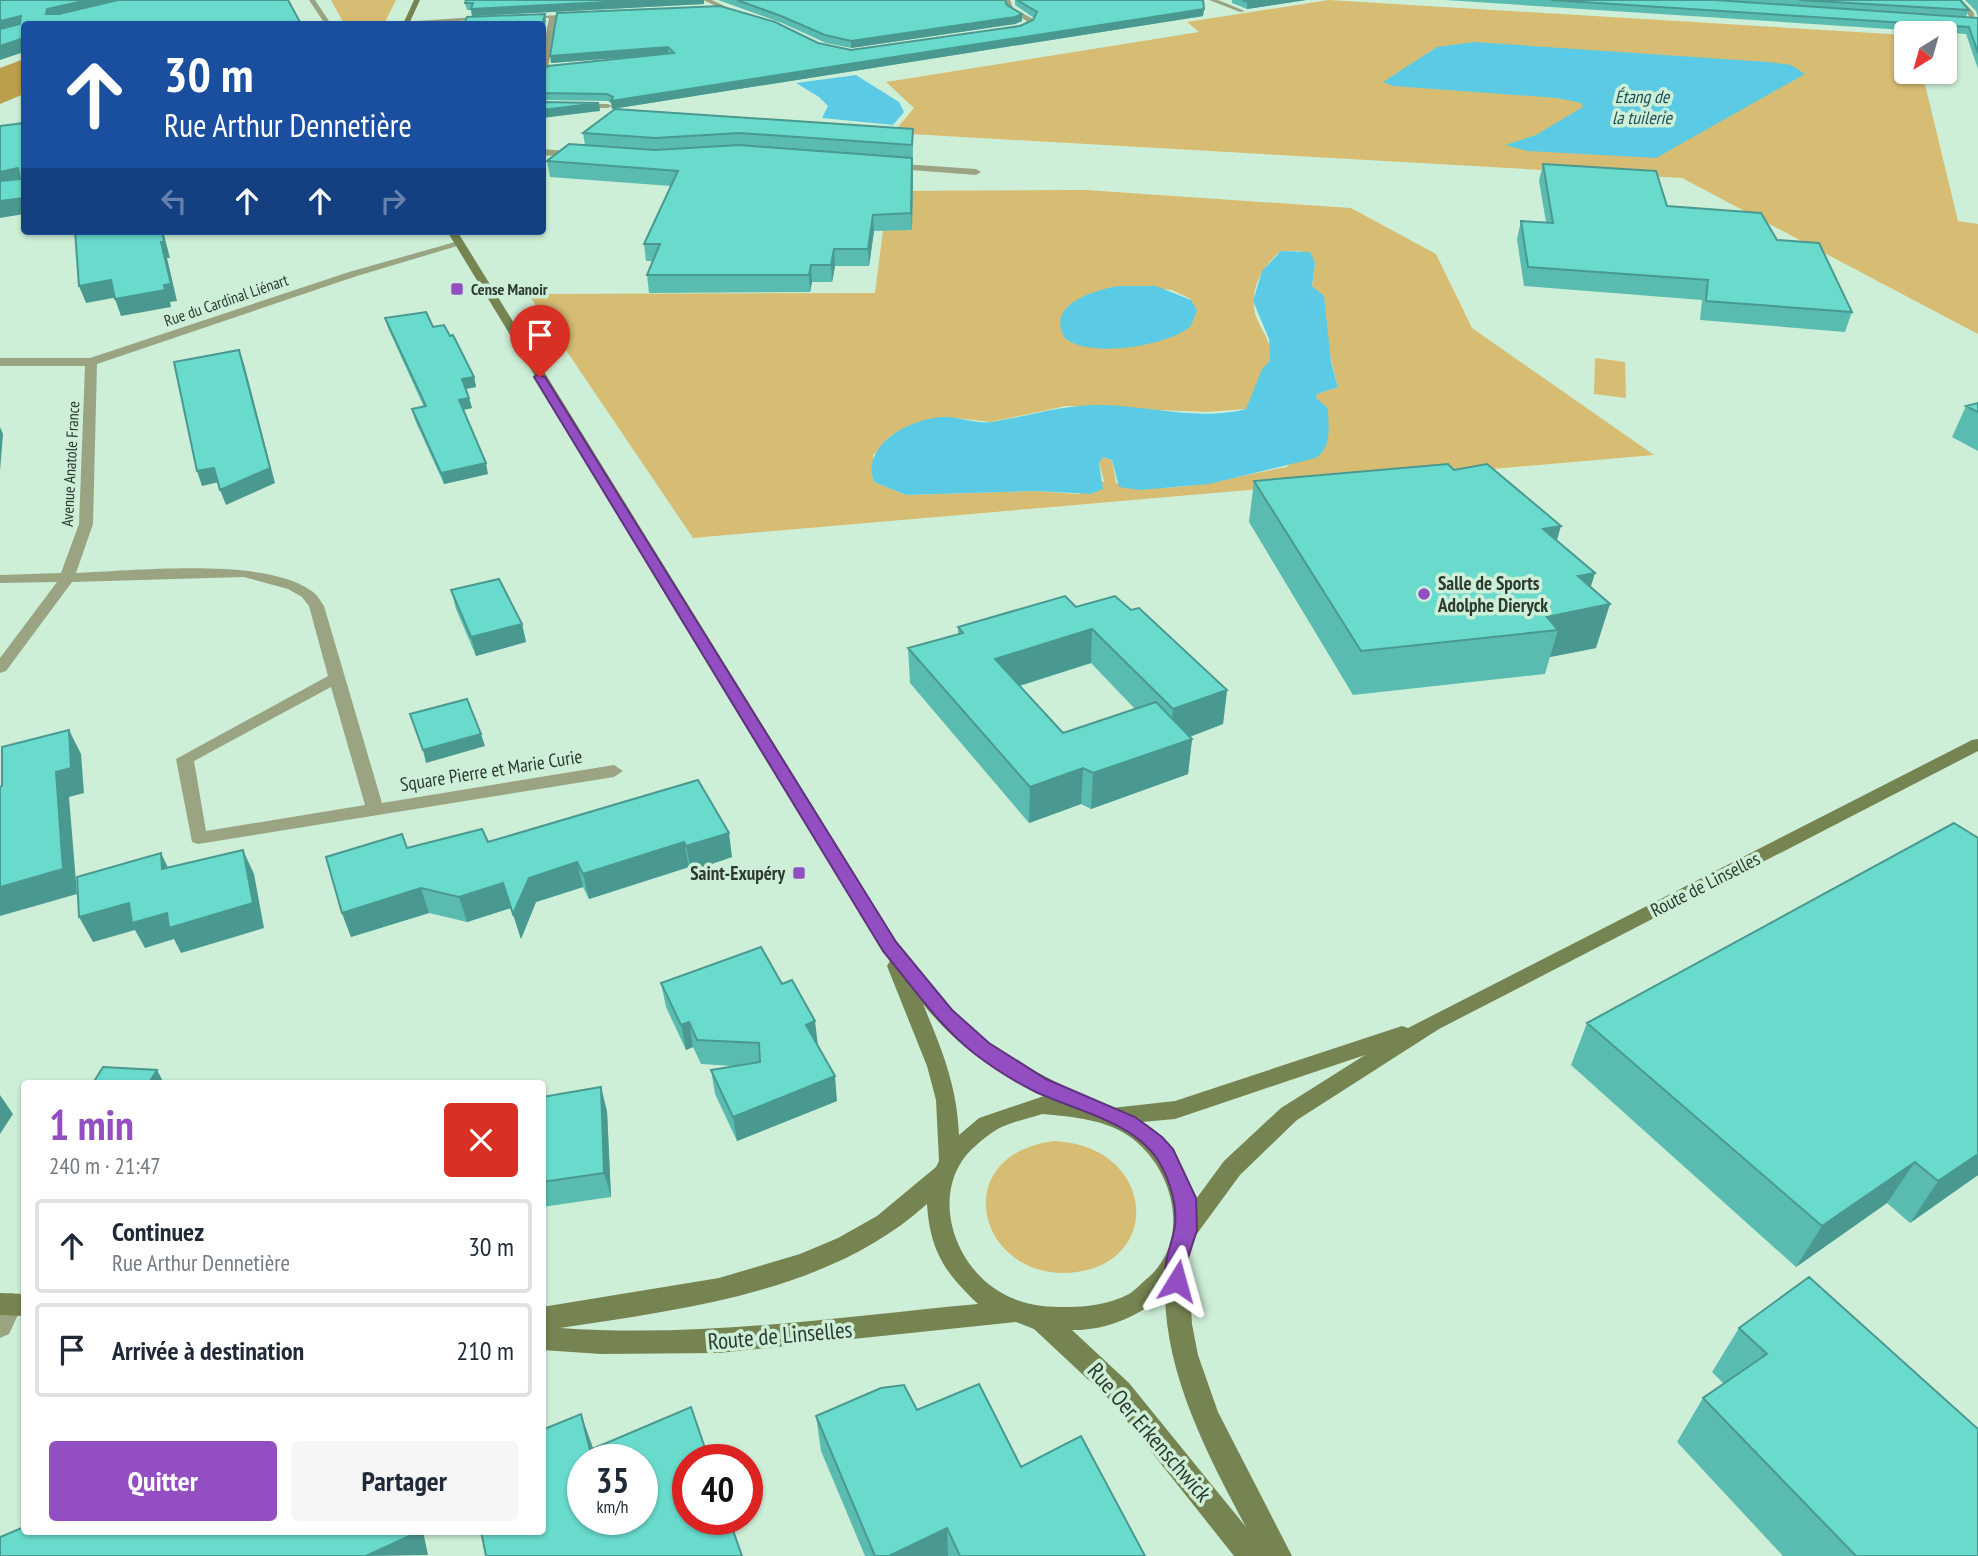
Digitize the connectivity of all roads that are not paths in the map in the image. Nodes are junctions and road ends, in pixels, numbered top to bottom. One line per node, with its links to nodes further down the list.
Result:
1 (312, 0): 14 (street)
2 (417, 0): 15 (street)
3 (1212, 0): 8 (street)
4 (1958, 0): 18 (street)
5 (1008, 1): 6 (street); 19 (street)
6 (1018, 1)
7 (706, 4): 11 (street)
8 (1242, 11)
9 (595, 14): 10 (street)
10 (553, 16): 12 (street); 20 (street)
11 (746, 16)
12 (513, 17)
13 (500, 18): 16 (street)
14 (326, 21)
15 (408, 21)
16 (444, 21)
17 (1961, 21): 18 (street)
18 (1975, 22)
19 (1004, 30)
20 (546, 60)
21 (558, 68): 22 (street)
22 (546, 71)
23 (546, 105): 24 (street)
24 (608, 106)
25 (546, 152): 26 (street)
26 (591, 156)
27 (871, 164): 28 (street)
28 (976, 172)
29 (456, 238): 31 (street, Rue du Cardinal Liénart); 39 (street)
30 (0, 362): 31 (street, Rue du Cardinal Liénart)
31 (91, 362): 33 (street, Avenue Anatole France)
32 (0, 579): 33 (street)
33 (66, 579): 34 (street, Avenue Anatole France); 35 (street)
34 (0, 668)
35 (336, 678): 38 (street); 38 (street, Square Pierre et Marie Curie)
36 (1978, 744): 40 (street, Route de Linselles)
37 (614, 771): 38 (street, Square Pierre et Marie Curie)
38 (375, 810)
39 (889, 946): 41 (street); 43 (street)
40 (1432, 1024): 42 (street, Route de Linselles); 44 (street, Route de Linselles)
41 (1085, 1107): 42 (street); 43 (street)
42 (1114, 1116): 44 (street)
43 (945, 1167): 46 (street); 47 (street)
44 (1186, 1230): 45 (street)
45 (1177, 1258): 46 (street); 50 (street, Rue Oer Erkenschwick)
46 (1027, 1315): 48 (street, Route de Linselles); 49 (street, Rue Oer Erkenschwick)
47 (546, 1318)
48 (546, 1338)
49 (1252, 1556)
50 (1278, 1556)

